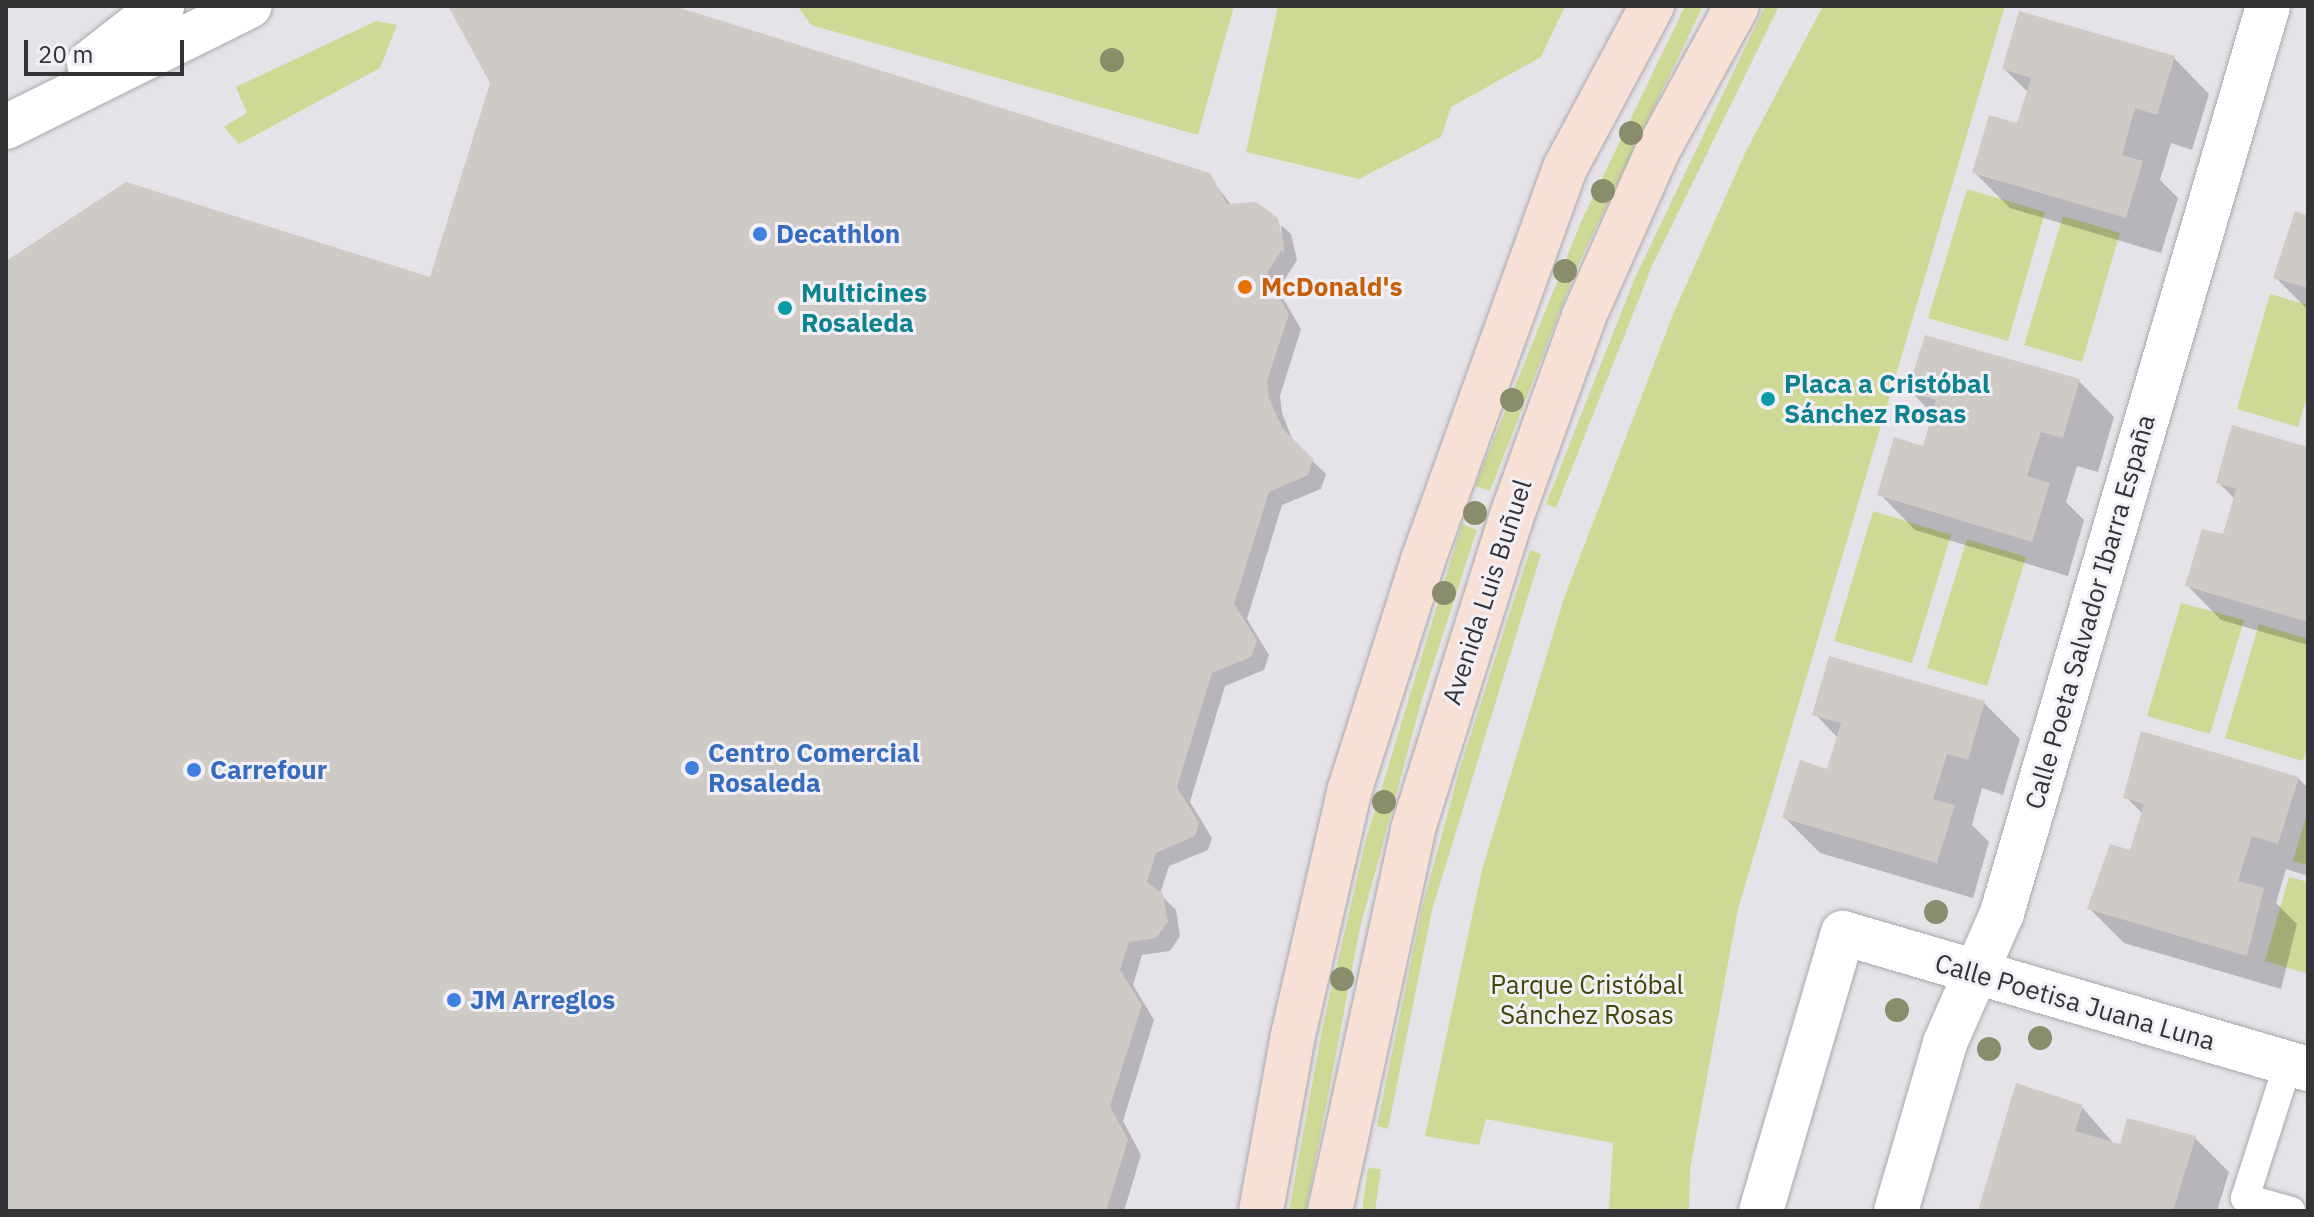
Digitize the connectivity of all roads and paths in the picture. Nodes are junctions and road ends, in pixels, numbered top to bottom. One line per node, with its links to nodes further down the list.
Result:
1 (162, 6): 6 (street)
2 (250, 6): 6 (street)
3 (1652, 6): 9 (main road)
4 (1737, 6): 10 (main road, Avenida Luis Buñuel)
5 (2268, 6): 7 (street, Calle Poeta Salvador Ibarra España)
6 (17, 120)
7 (1979, 974): 8 (street, Calle Poetisa Juana Luna); 11 (street, Calle Poetisa Juana Luna); 12 (street, Calle Poeta Salvador Ibarra España)
8 (2298, 1066): 13 (lane)
9 (1261, 1211)
10 (1330, 1211)
11 (1761, 1211)
12 (1896, 1211)
13 (2291, 1211)

